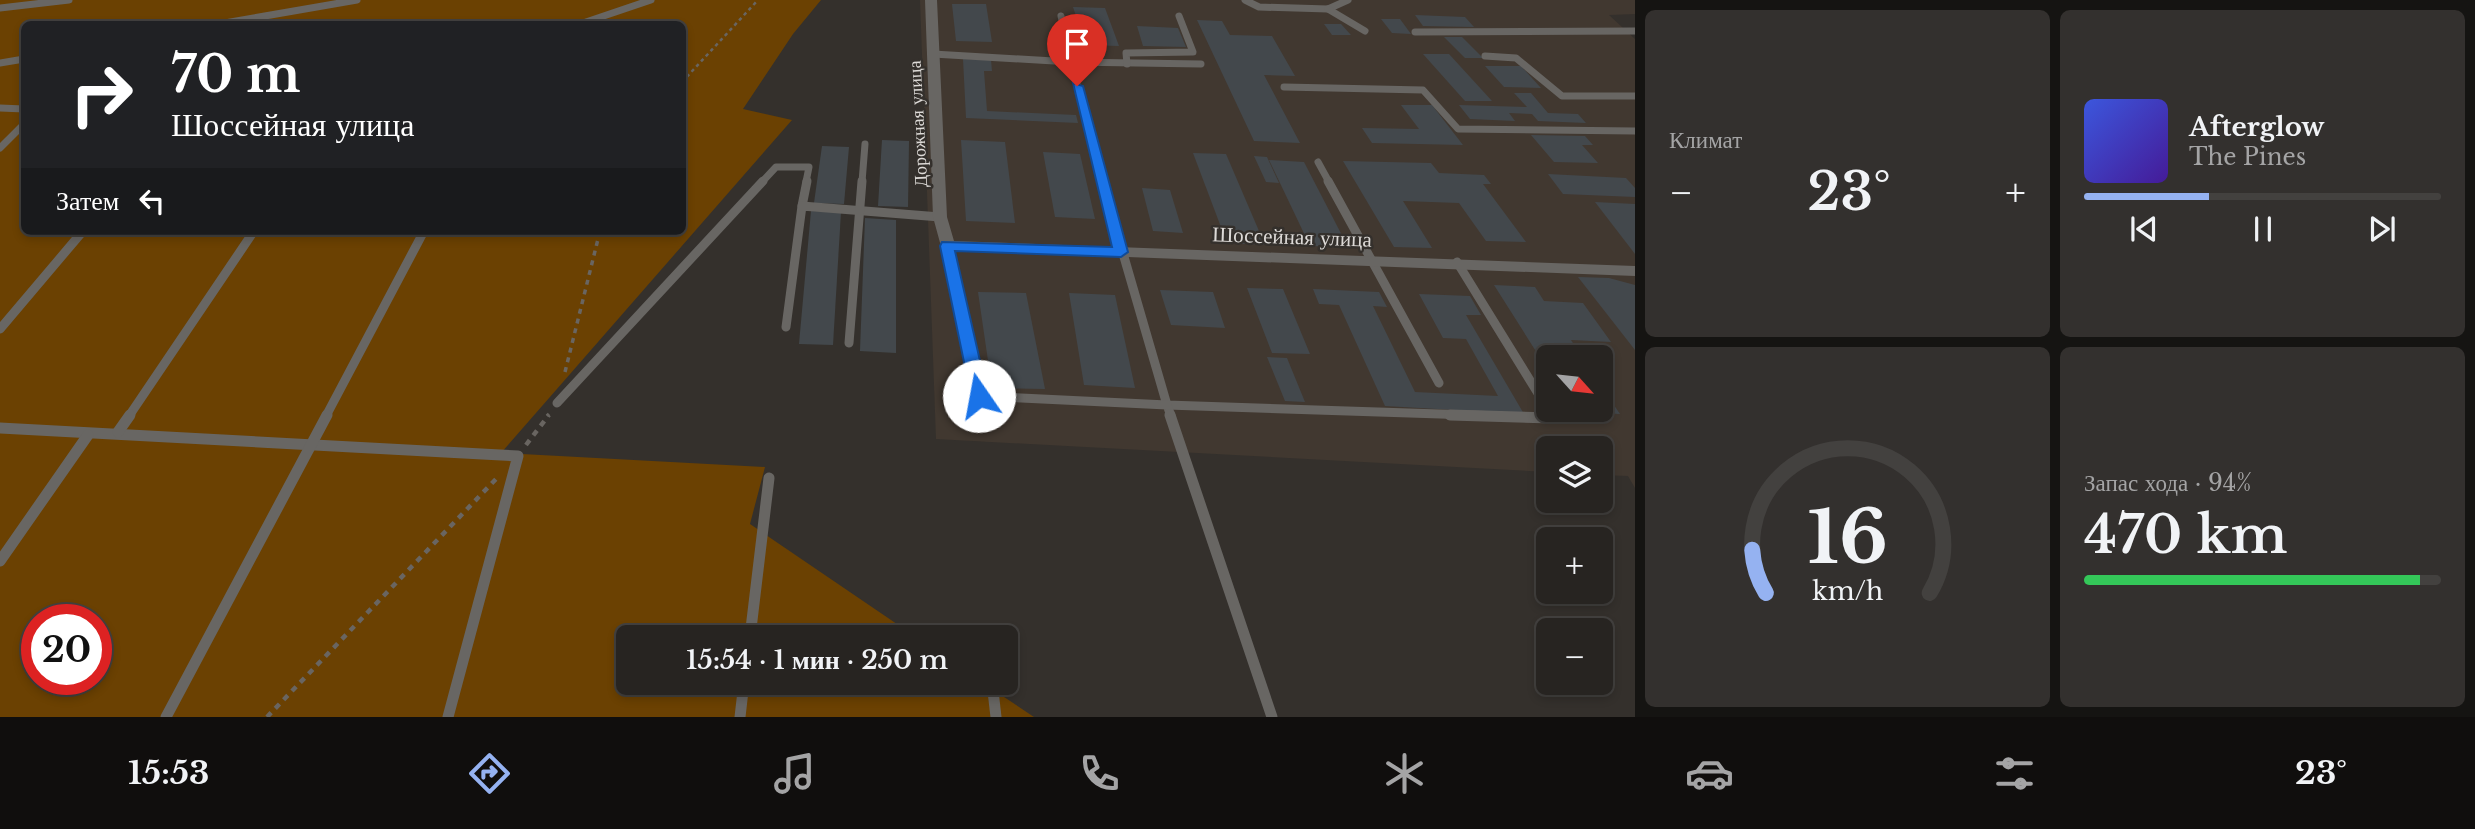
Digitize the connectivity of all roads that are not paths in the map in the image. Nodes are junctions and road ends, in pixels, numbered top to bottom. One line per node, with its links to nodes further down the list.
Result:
1 (69, 0): 7 (lane)
2 (357, 0): 11 (lane)
3 (651, 0): 12 (lane)
4 (930, 0): 16 (street, Дорожная улица)
5 (1245, 0): 8 (lane)
6 (1348, 0): 8 (lane)
7 (0, 8)
8 (1328, 9): 13 (lane)
9 (1061, 16): 19 (lane)
10 (1179, 16): 21 (lane)
11 (236, 21)
12 (592, 21)
13 (1366, 31)
14 (1635, 31): 15 (lane)
15 (1416, 32)
16 (933, 54): 19 (lane); 34 (street, Дорожная улица)
17 (1485, 57): 24 (lane)
18 (21, 60): 20 (lane)
19 (1071, 62): 21 (lane); 39 (lane)
20 (0, 63)
21 (1127, 64): 22 (lane)
22 (1201, 64)
23 (1283, 87): 28 (lane)
24 (1635, 96)
25 (0, 108): 26 (lane)
26 (21, 109)
27 (21, 127): 30 (lane)
28 (1635, 131)
29 (865, 144): 33 (lane)
30 (0, 148)
31 (1318, 162): 40 (lane)
32 (802, 206): 33 (lane); 43 (lane); 47 (lane)
33 (859, 211): 34 (lane); 45 (lane)
34 (940, 217): 38 (street, Дорожная улица)
35 (80, 235): 44 (lane)
36 (251, 235): 50 (lane)
37 (422, 235): 52 (lane)
38 (947, 246): 39 (street, Шоссейная улица); 48 (lane)
39 (1121, 252): 40 (street, Шоссейная улица); 48 (lane)
40 (1372, 261): 41 (street, Шоссейная улица); 46 (lane)
41 (1457, 262): 42 (street, Шоссейная улица); 48 (lane)
42 (1635, 271)
43 (786, 327)
44 (0, 329)
45 (849, 343)
46 (1439, 383)
47 (558, 403)
48 (1167, 405): 62 (lane)
49 (0, 428): 51 (lane)
50 (118, 432): 51 (lane); 52 (lane)
51 (88, 435): 54 (lane)
52 (314, 442): 58 (lane); 59 (lane)
53 (769, 478): 55 (lane)
54 (0, 561)
55 (751, 625)
56 (743, 695): 60 (lane)
57 (993, 695): 61 (lane)
58 (166, 717)
59 (449, 717)
60 (740, 717)
61 (996, 717)
62 (1272, 717)

